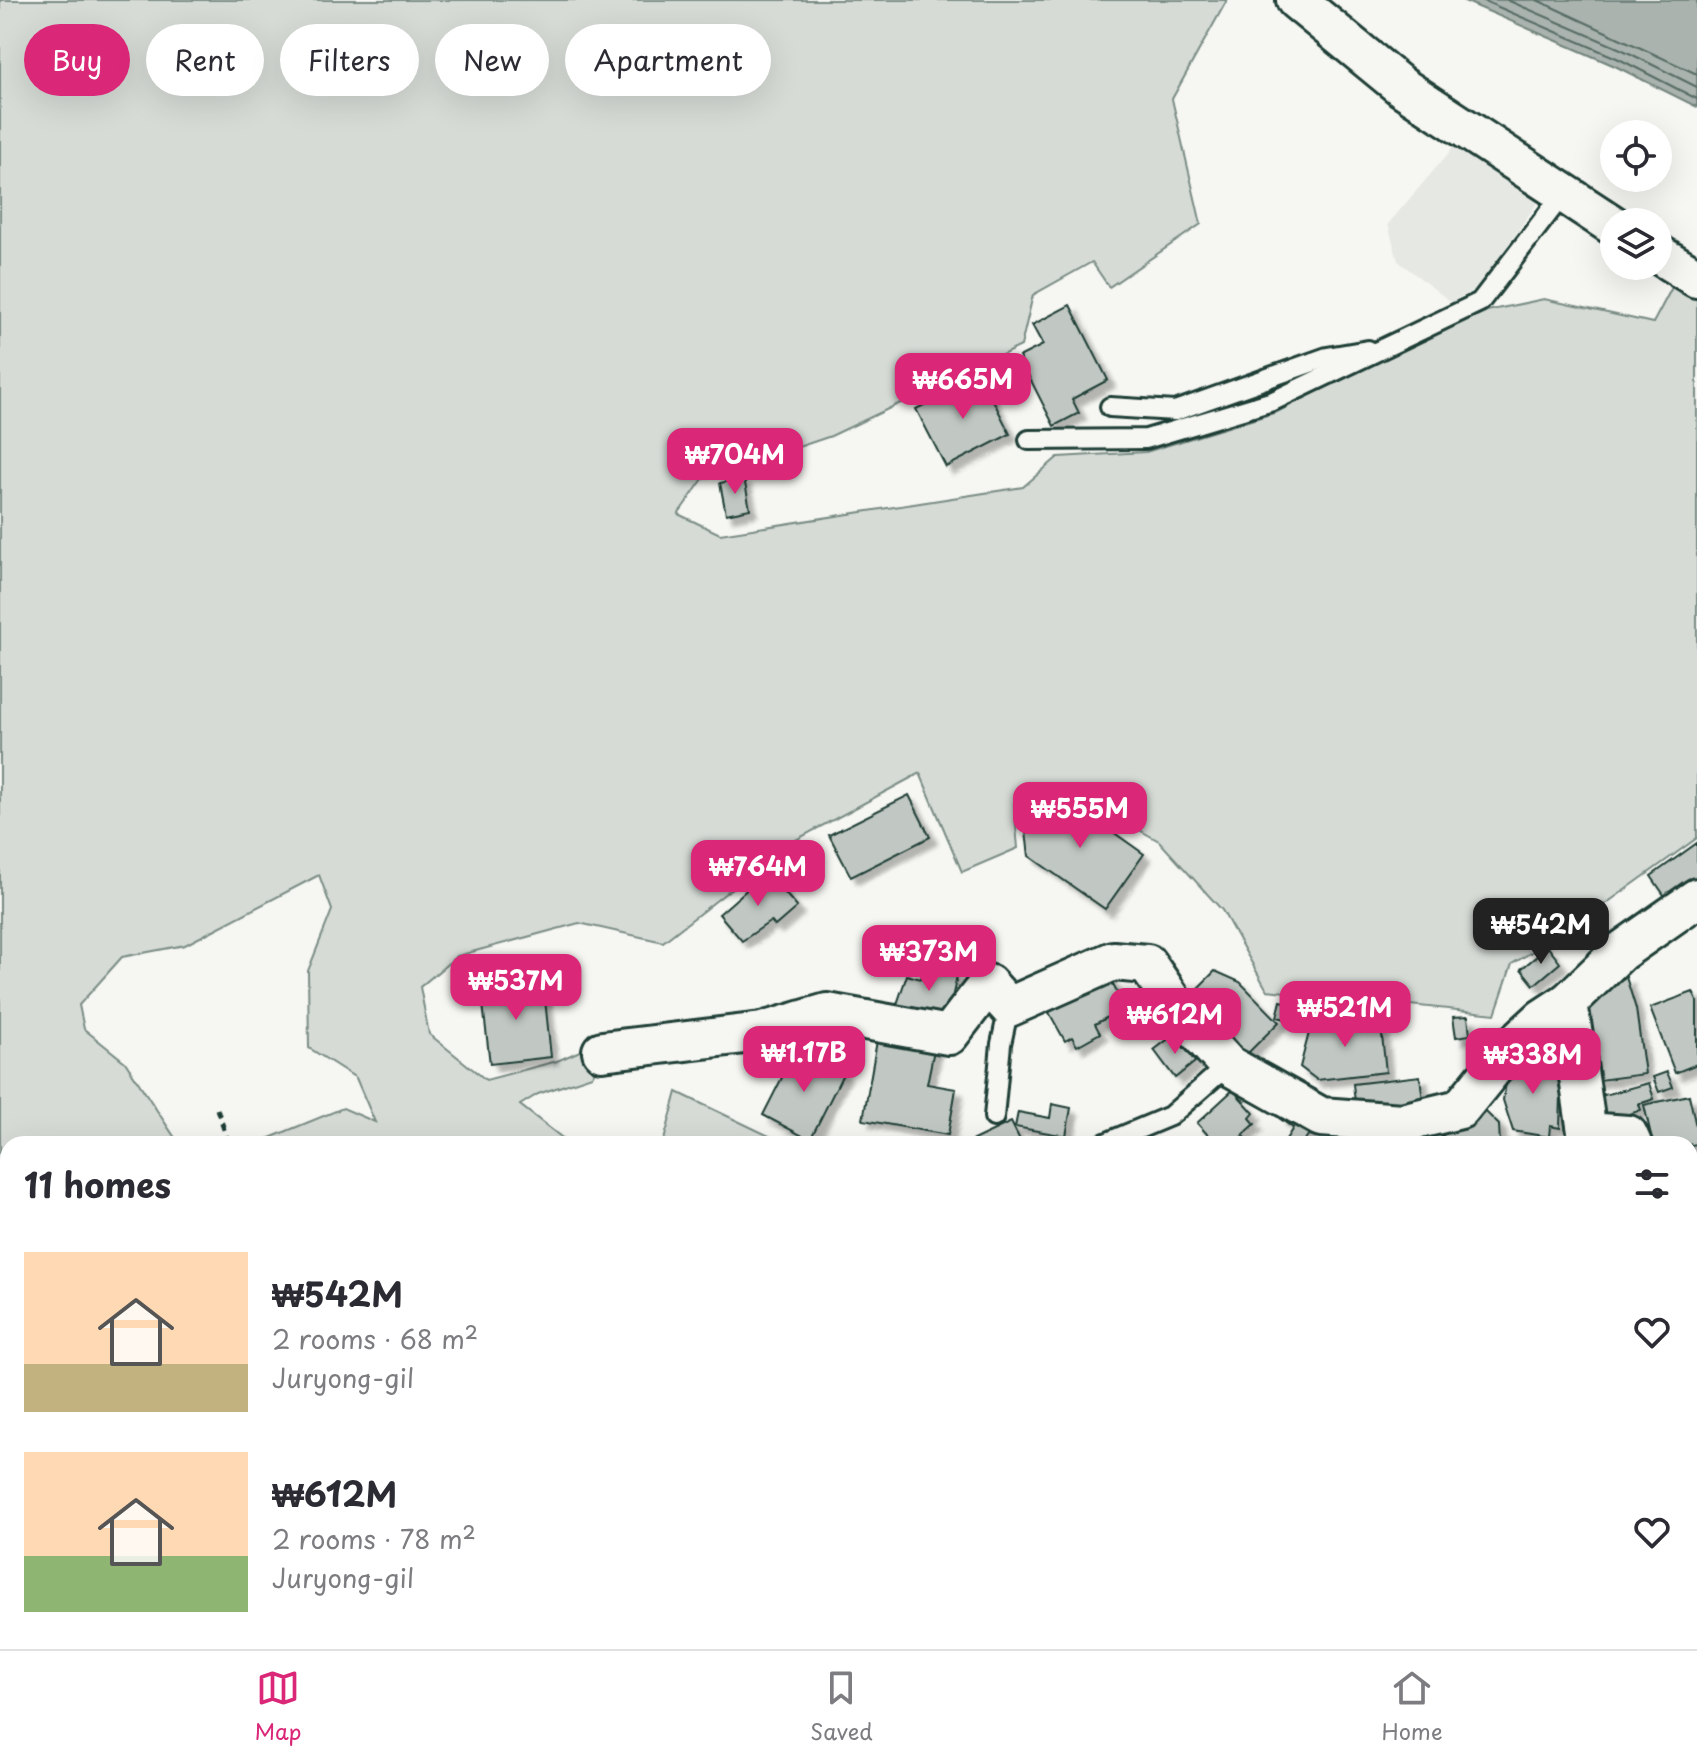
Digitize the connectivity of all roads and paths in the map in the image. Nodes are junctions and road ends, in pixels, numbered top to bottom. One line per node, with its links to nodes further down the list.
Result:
1 (1296, 0): 2 (street)
2 (1563, 194): 3 (street); 6 (lane)
3 (1600, 217)
4 (1672, 263): 5 (street)
5 (1697, 278)
6 (1390, 347): 7 (lane); 8 (lane)
7 (1110, 407)
8 (1029, 440)
9 (1697, 898): 10 (street)
10 (1568, 1002): 13 (street); 18 (street)
11 (1009, 1007): 12 (street); 13 (street); 15 (lane)
12 (602, 1051)
13 (1228, 1065): 17 (lane)
14 (217, 1109): 16 (path)
15 (994, 1117)
16 (226, 1136)
17 (1122, 1136)
18 (1628, 1136)

